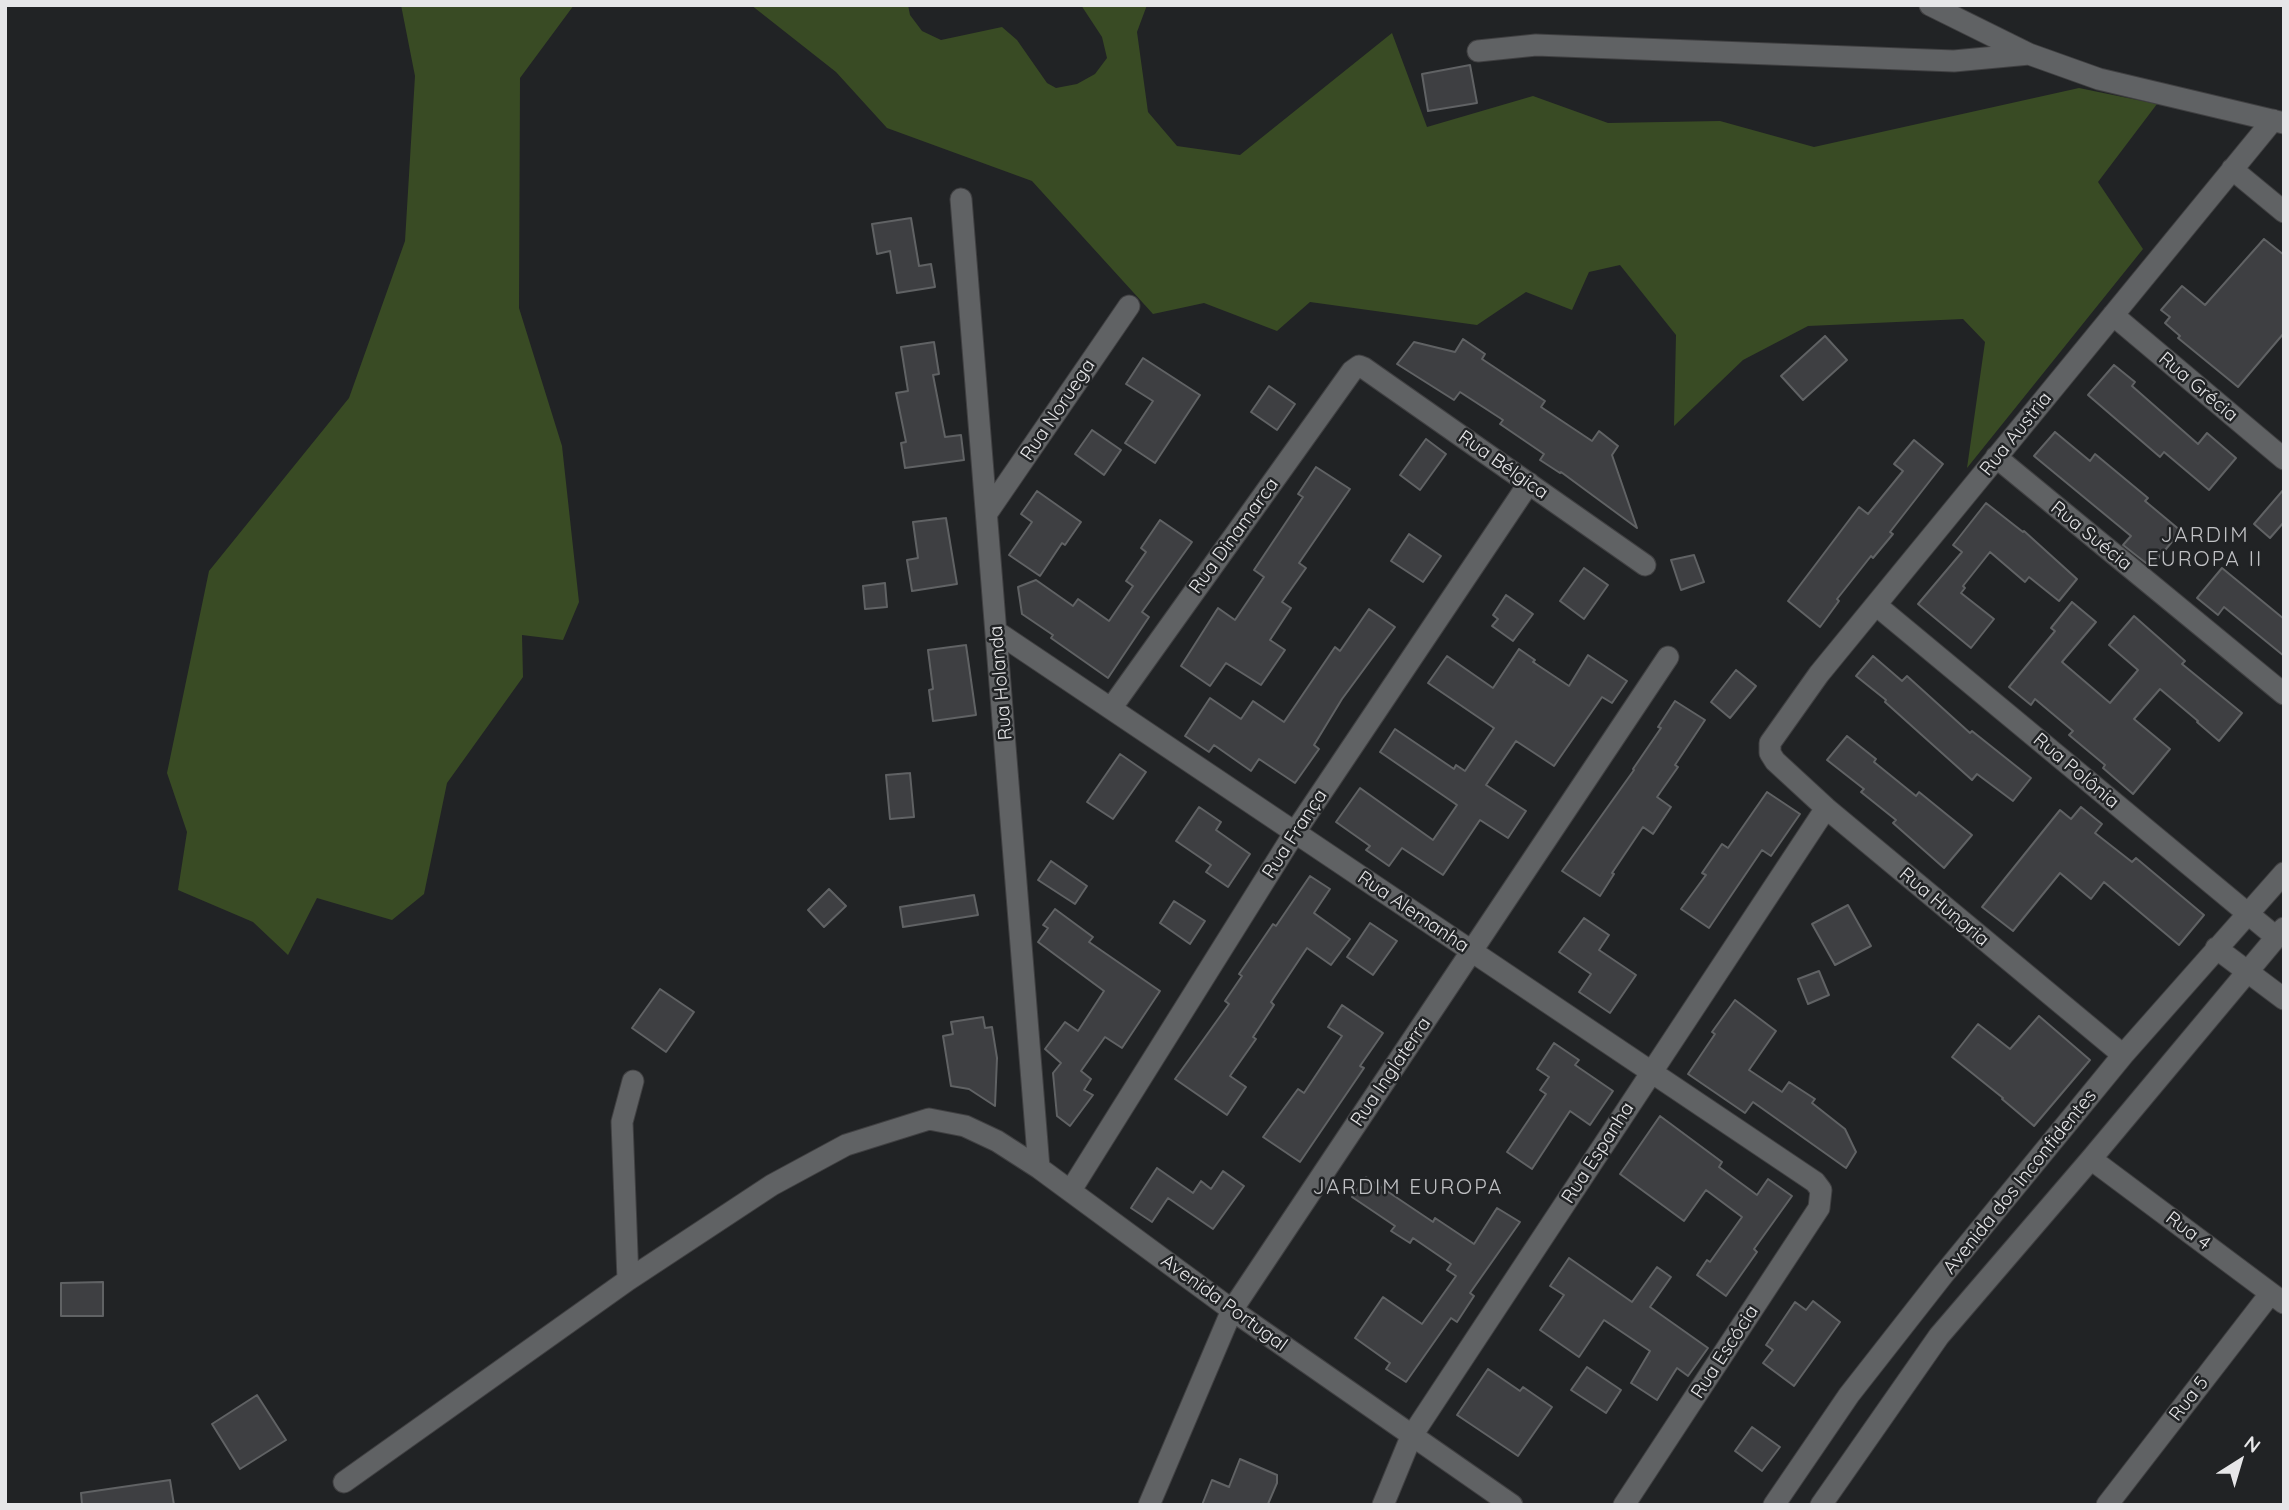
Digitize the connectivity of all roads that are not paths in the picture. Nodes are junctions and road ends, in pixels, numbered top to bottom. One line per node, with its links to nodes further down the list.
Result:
1 (1930, 5): 3 (street)
2 (1478, 51): 3 (street)
3 (2029, 54): 4 (street)
4 (2278, 122): 5 (street, Rua Austria)
5 (2232, 169): 7 (street); 9 (street, Rua Austria)
6 (961, 199): 14 (street, Rua Holanda)
7 (2284, 212)
8 (1129, 306): 14 (street, Rua Noruega)
9 (2113, 315): 11 (street, Rua Austria); 12 (street, Rua Grécia)
10 (1359, 366): 13 (street, Rua Bélgica); 20 (street, Rua Dinamarca)
11 (1996, 457): 16 (street, Rua Austria); 19 (street, Rua Suécia)
12 (2284, 459)
13 (1529, 483): 15 (street, Rua Bélgica); 23 (street, Rua França)
14 (987, 513): 17 (street, Rua Holanda)
15 (1645, 565)
16 (1876, 606): 21 (street, Rua Austria); 25 (street, Rua Polônia)
17 (997, 632): 20 (street, Rua Alemanha); 35 (street, Rua Holanda)
18 (1668, 657): 28 (street, Rua Inglaterra)
19 (2284, 694)
20 (1112, 707): 23 (street, Rua Alemanha)
21 (1770, 754): 22 (street, Rua Hungria)
22 (1826, 808): 31 (street, Rua Hungria); 32 (street, Rua Espanha)
23 (1295, 832): 28 (street, Rua Alemanha); 36 (street, Rua França)
24 (2284, 873): 25 (street, Avenida dos Inconfidentes)
25 (2248, 914): 26 (street, Rua Polônia); 27 (street, Avenida dos Inconfidentes)
26 (2280, 932): 29 (street, Avenida dos Inconfidentes)
27 (2216, 948): 29 (street); 31 (street, Avenida dos Inconfidentes)
28 (1472, 952): 32 (street, Rua Alemanha); 40 (street, Rua Inglaterra)
29 (2246, 972): 30 (street); 34 (street, Avenida dos Inconfidentes)
30 (2284, 999)
31 (2123, 1055): 47 (street, Avenida dos Inconfidentes)
32 (1651, 1073): 37 (street, Rua Alemanha); 41 (street, Rua Espanha)
33 (632, 1081): 38 (street)
34 (2091, 1159): 39 (street, Rua 4); 48 (street, Avenida dos Inconfidentes)
35 (1039, 1167): 36 (street, Avenida Portugal); 38 (street, Avenida Portugal)
36 (1071, 1190): 40 (street, Avenida Portugal)
37 (1821, 1197): 46 (street, Rua Escócia)
38 (628, 1280): 42 (street)
39 (2277, 1298): 49 (street, Rua 5)
40 (1232, 1310): 41 (street, Avenida Portugal); 43 (street, Rua Inglaterra)
41 (1411, 1437): 44 (street, Rua Espanha); 45 (street, Avenida Portugal)
42 (344, 1482)
43 (1149, 1505)
44 (1383, 1505)
45 (1512, 1505)
46 (1624, 1505)
47 (1774, 1505)
48 (1821, 1505)
49 (2107, 1505)

